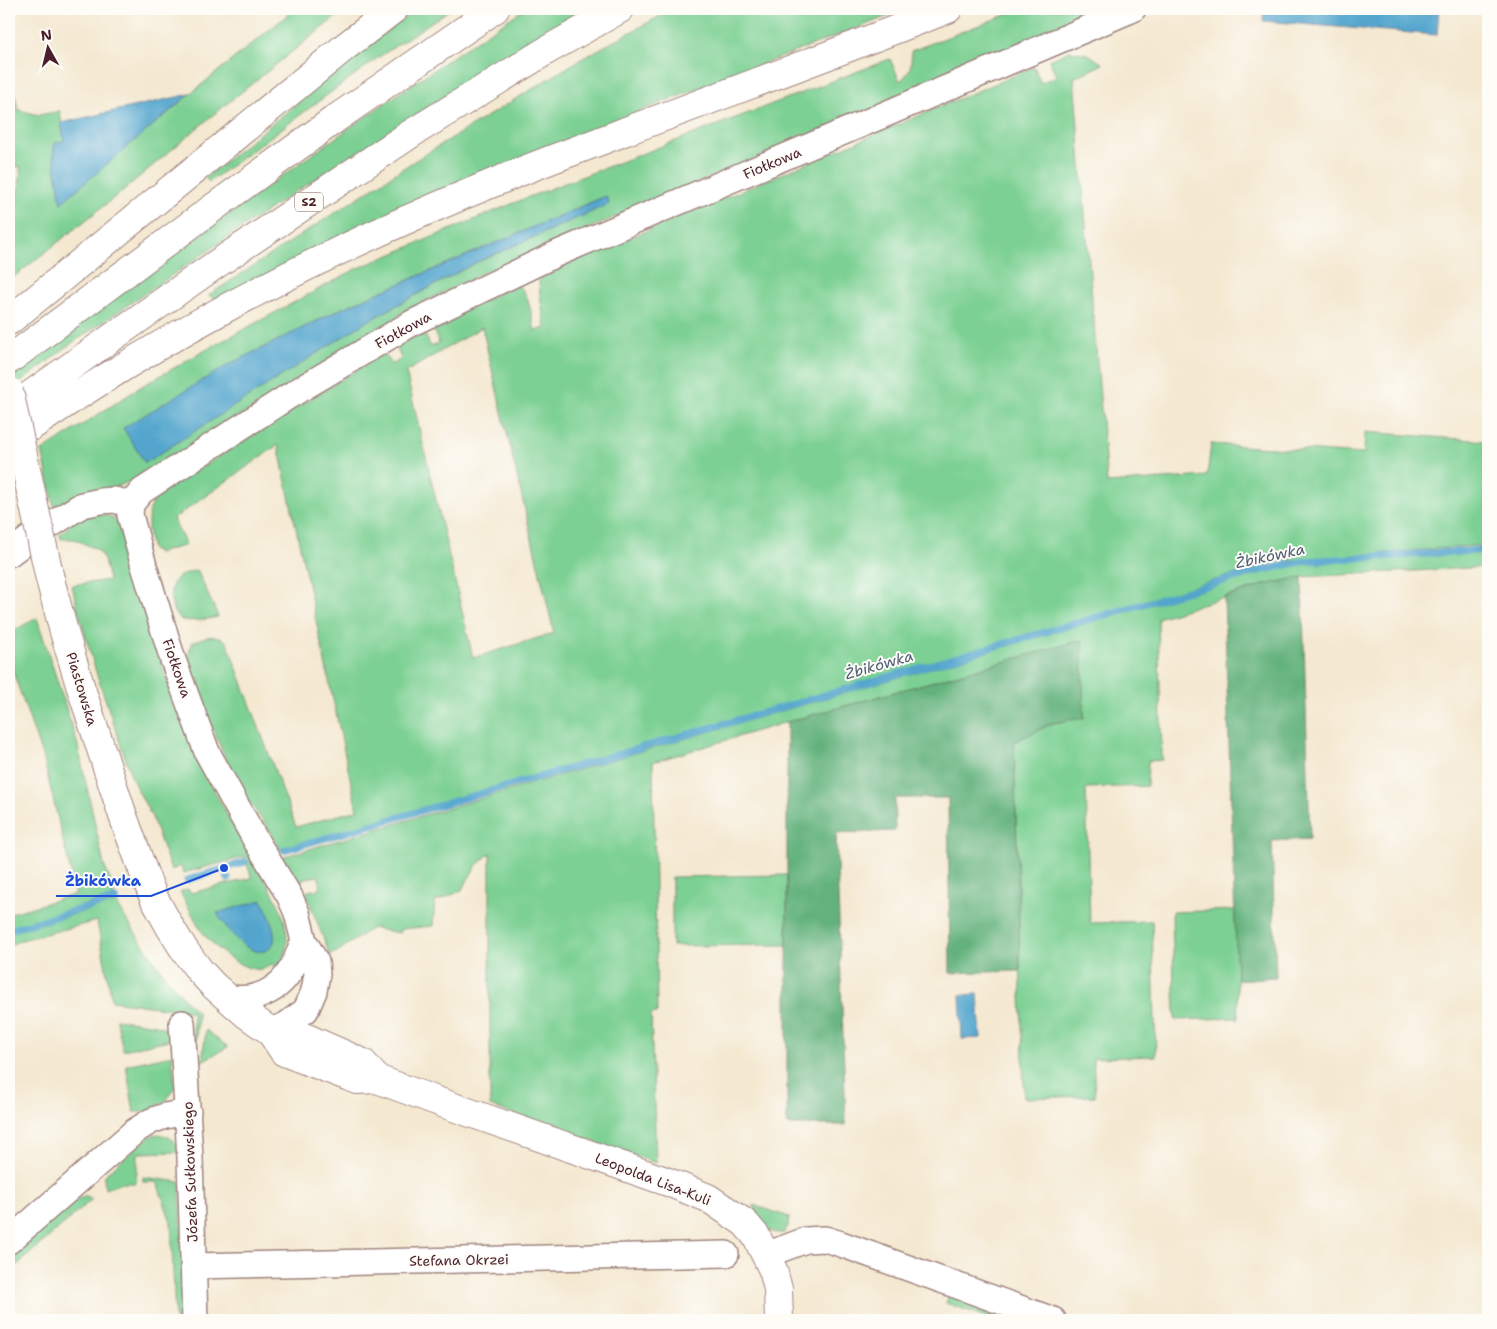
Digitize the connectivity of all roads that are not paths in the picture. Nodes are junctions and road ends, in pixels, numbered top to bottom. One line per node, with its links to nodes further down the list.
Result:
1 (394, 9): 6 (main road)
2 (495, 9): 7 (main road)
3 (620, 9): 9 (main road, S2)
4 (948, 9): 10 (main road)
5 (1133, 9): 11 (street, Fiołkowa)
6 (9, 320)
7 (9, 360)
8 (9, 391): 14 (main road, Piastowska, bridge)
9 (9, 410)
10 (9, 442)
11 (131, 504): 12 (street); 13 (street, Fiołkowa)
12 (9, 554)
13 (304, 941): 15 (street); 17 (street, Fiołkowa)
14 (200, 971): 15 (main road, Leopolda Lisa-Kuli)
15 (227, 997): 17 (main road, Leopolda Lisa-Kuli)
16 (182, 1023): 18 (street, Józefa Sułkowskiego)
17 (270, 1031): 21 (main road, Leopolda Lisa-Kuli)
18 (188, 1112): 19 (street); 22 (street, Józefa Sułkowskiego)
19 (9, 1241)
20 (726, 1254): 22 (street, Stefana Okrzei)
21 (766, 1255): 24 (main road, Leopolda Lisa-Kuli); 25 (street)
22 (193, 1266): 23 (street, Józefa Sułkowskiego)
23 (195, 1320)
24 (779, 1320)
25 (1052, 1320)

